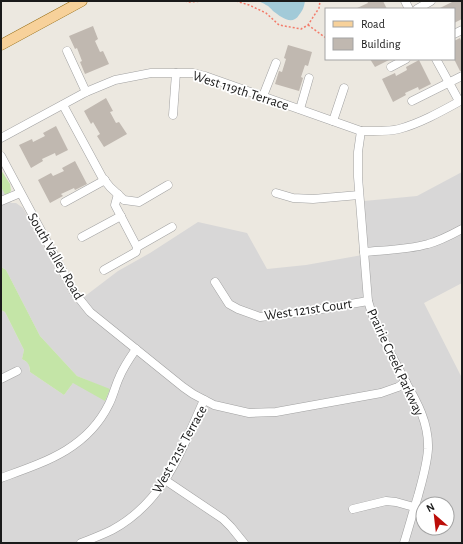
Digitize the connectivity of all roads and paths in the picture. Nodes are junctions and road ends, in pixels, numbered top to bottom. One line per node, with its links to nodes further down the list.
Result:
1 (82, 1): 10 (main road)
2 (185, 1): 3 (path)
3 (204, 1)
4 (236, 1): 8 (path)
5 (320, 1): 8 (path)
6 (431, 1): 7 (street)
7 (419, 8)
8 (308, 25): 9 (path)
9 (325, 37)
10 (1, 45)
11 (67, 51): 21 (street)
12 (404, 60): 15 (street)
13 (437, 60): 19 (street)
14 (276, 64): 22 (street)
15 (391, 67)
16 (176, 73): 21 (street, West 119th Terrace); 22 (street, West 119th Terrace); 27 (street)
17 (462, 76): 19 (street)
18 (309, 78): 26 (street)
19 (449, 83): 23 (street); 24 (street)
20 (344, 88): 28 (street)
21 (86, 92): 25 (street, West 119th Terrace)
22 (262, 96): 26 (street, West 119th Terrace)
23 (412, 101)
24 (460, 101): 29 (street, West 119th Terrace)
25 (63, 105): 30 (street, West 119th Terrace); 32 (street)
26 (300, 109): 28 (street, West 119th Terrace)
27 (173, 115)
28 (333, 121): 29 (street, West 119th Terrace)
29 (361, 131): 36 (street, Prairie Creek Parkway)
30 (1, 138)
31 (1, 156): 34 (street, South Valley Road)
32 (105, 180): 37 (street); 39 (street)
33 (168, 185): 37 (street)
34 (20, 193): 38 (street); 49 (street, South Valley Road)
35 (276, 193): 36 (street)
36 (359, 195): 45 (street, Prairie Creek Parkway)
37 (121, 197): 40 (street)
38 (1, 201)
39 (65, 202)
40 (121, 216): 43 (street); 44 (street)
41 (172, 227): 44 (street)
42 (462, 229): 45 (street)
43 (82, 237)
44 (137, 247): 46 (street)
45 (364, 252): 48 (street, Prairie Creek Parkway)
46 (104, 270)
47 (215, 282): 48 (street, West 121st Court)
48 (368, 301): 52 (street, Prairie Creek Parkway)
49 (136, 349): 53 (street, South Valley Road); 54 (street)
50 (17, 371): 51 (street)
51 (1, 379)
52 (406, 382): 53 (street, West 121st Terrace); 56 (street, Prairie Creek Parkway)
53 (204, 400): 55 (street, West 121st Terrace)
54 (1, 478)
55 (165, 480): 58 (street, West 121st Terrace); 59 (street)
56 (414, 507): 57 (street); 60 (street, Prairie Creek Parkway)
57 (352, 509)
58 (81, 543)
59 (244, 543)
60 (404, 543)

